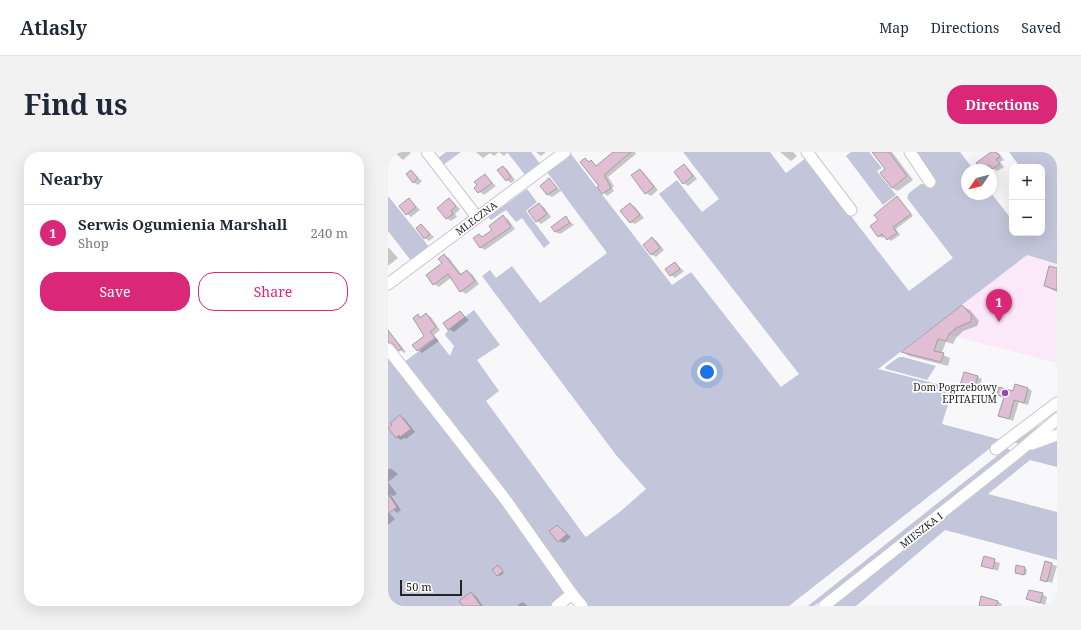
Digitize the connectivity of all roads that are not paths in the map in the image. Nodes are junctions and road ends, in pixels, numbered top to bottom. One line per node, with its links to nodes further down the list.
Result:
1 (427, 152): 7 (street)
2 (565, 152): 7 (street, MLECZNA)
3 (807, 152): 6 (street)
4 (910, 152): 5 (street)
5 (930, 182)
6 (851, 210)
7 (477, 217): 8 (street, MLECZNA)
8 (388, 284)
9 (388, 349): 16 (street)
10 (1057, 403): 13 (street)
11 (1057, 418): 15 (street)
12 (1057, 435): 15 (street)
13 (1007, 441): 14 (street); 15 (street)
14 (996, 449)
15 (1017, 454): 19 (street, MIESZKA I)
16 (572, 594): 17 (street); 18 (street)
17 (557, 606)
18 (582, 606)
19 (824, 606)

